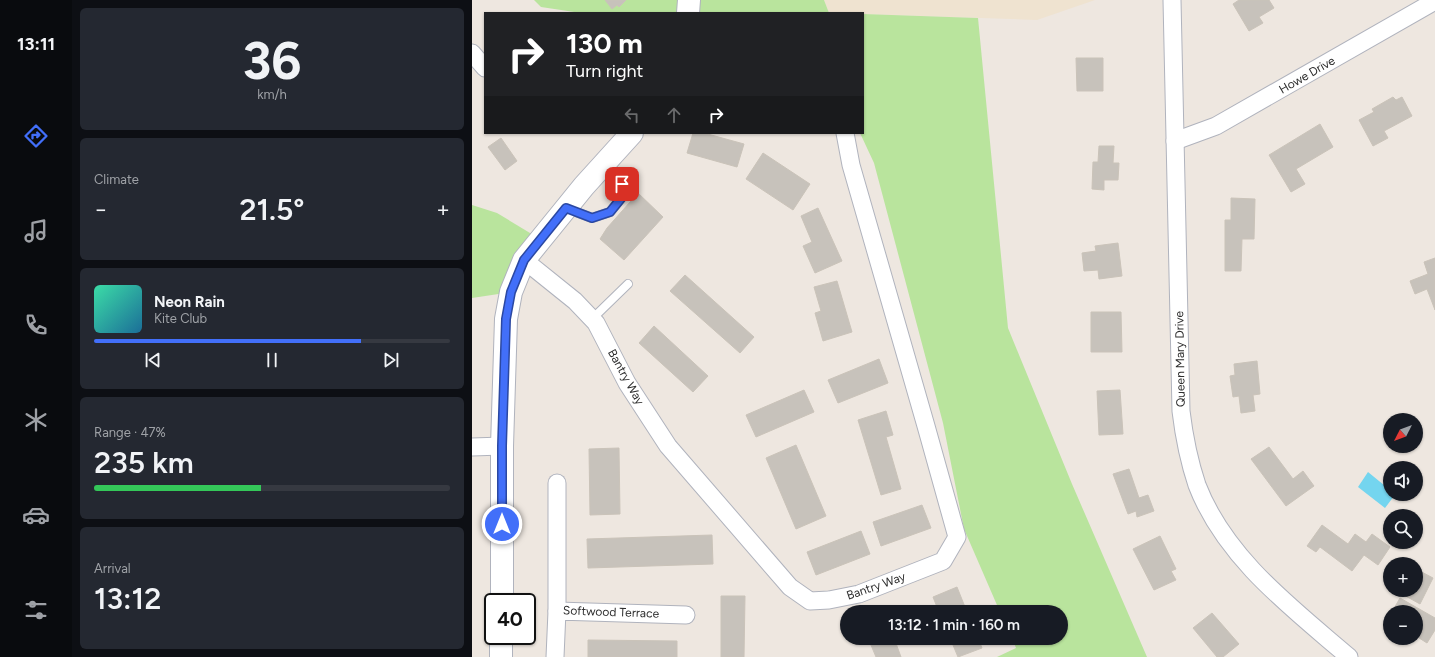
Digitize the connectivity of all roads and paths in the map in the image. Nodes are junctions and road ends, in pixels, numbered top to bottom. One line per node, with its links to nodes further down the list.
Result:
1 (689, 0): 4 (street)
2 (1172, 0): 9 (street, Queen Mary Drive)
3 (1435, 1): 9 (street, Howe Drive)
4 (688, 12)
5 (472, 53): 6 (street)
6 (484, 67)
7 (631, 134): 10 (street)
8 (845, 134): 14 (street, Bantry Way)
9 (1175, 141): 24 (street, Queen Mary Drive)
10 (608, 160): 11 (street); 11 (lane)
11 (566, 208): 12 (street)
12 (524, 260): 14 (street, Bantry Way); 15 (street)
13 (628, 284): 14 (lane)
14 (592, 319)
15 (502, 446): 16 (street); 18 (street)
16 (472, 447)
17 (557, 483): 19 (street)
18 (502, 593)
19 (557, 611): 20 (street, Softwood Terrace); 23 (street, Softwood Terrace)
20 (686, 615)
21 (502, 645): 22 (street)
22 (501, 657)
23 (555, 657)
24 (1349, 657)

